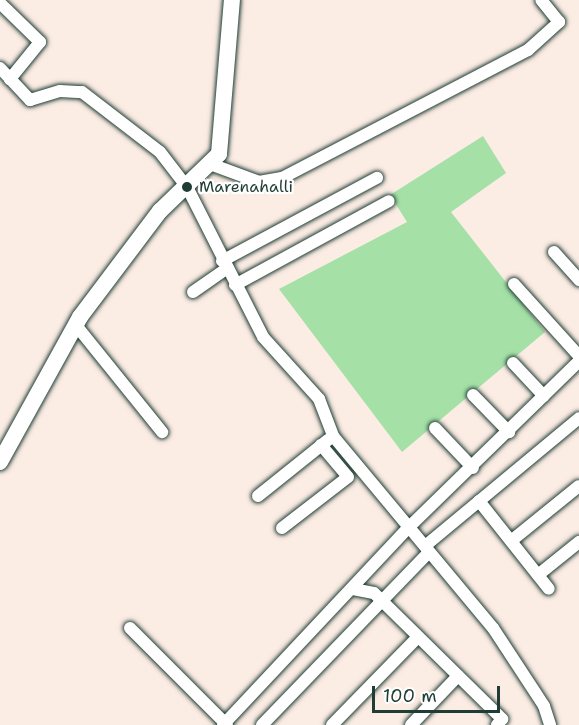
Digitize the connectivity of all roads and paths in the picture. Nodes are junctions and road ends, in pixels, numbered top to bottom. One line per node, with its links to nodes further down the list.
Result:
1 (232, 0): 6 (main road)
2 (541, 0): 6 (street)
3 (0, 3): 5 (street)
4 (0, 68): 5 (street)
5 (10, 79): 8 (street)
6 (213, 165): 8 (main road)
7 (377, 177): 11 (street)
8 (187, 187): 11 (street); 16 (main road)
9 (389, 201): 14 (street)
10 (554, 252): 12 (street)
11 (224, 265): 14 (street); 15 (street)
12 (579, 280)
13 (514, 284): 17 (street)
14 (235, 285): 26 (street)
15 (192, 292)
16 (75, 324): 24 (street); 28 (main road)
17 (579, 356)
18 (579, 361): 21 (street)
19 (513, 363): 21 (street)
20 (473, 395): 25 (street)
21 (544, 396): 25 (street)
22 (579, 418): 32 (street)
23 (435, 428): 29 (street)
24 (162, 432)
25 (509, 432): 29 (street)
26 (333, 436): 27 (street); 34 (street)
27 (321, 445): 31 (street); 33 (street)
28 (0, 462)
29 (473, 468): 34 (street)
30 (579, 486): 35 (street)
31 (258, 496)
32 (479, 501): 35 (street); 37 (street)
33 (282, 528)
34 (408, 528): 37 (street); 39 (street)
35 (511, 541): 38 (street)
36 (579, 542): 38 (street)
37 (427, 549): 41 (street); 50 (street)
38 (538, 575): 40 (street)
39 (353, 589): 41 (street); 45 (street)
40 (549, 589)
41 (381, 600): 43 (street); 46 (street)
42 (130, 628): 45 (street)
43 (418, 637): 44 (street); 47 (street)
44 (458, 676): 48 (street); 49 (street)
45 (225, 724)
46 (262, 725)
47 (332, 725)
48 (411, 725)
49 (496, 725)
50 (550, 725)

